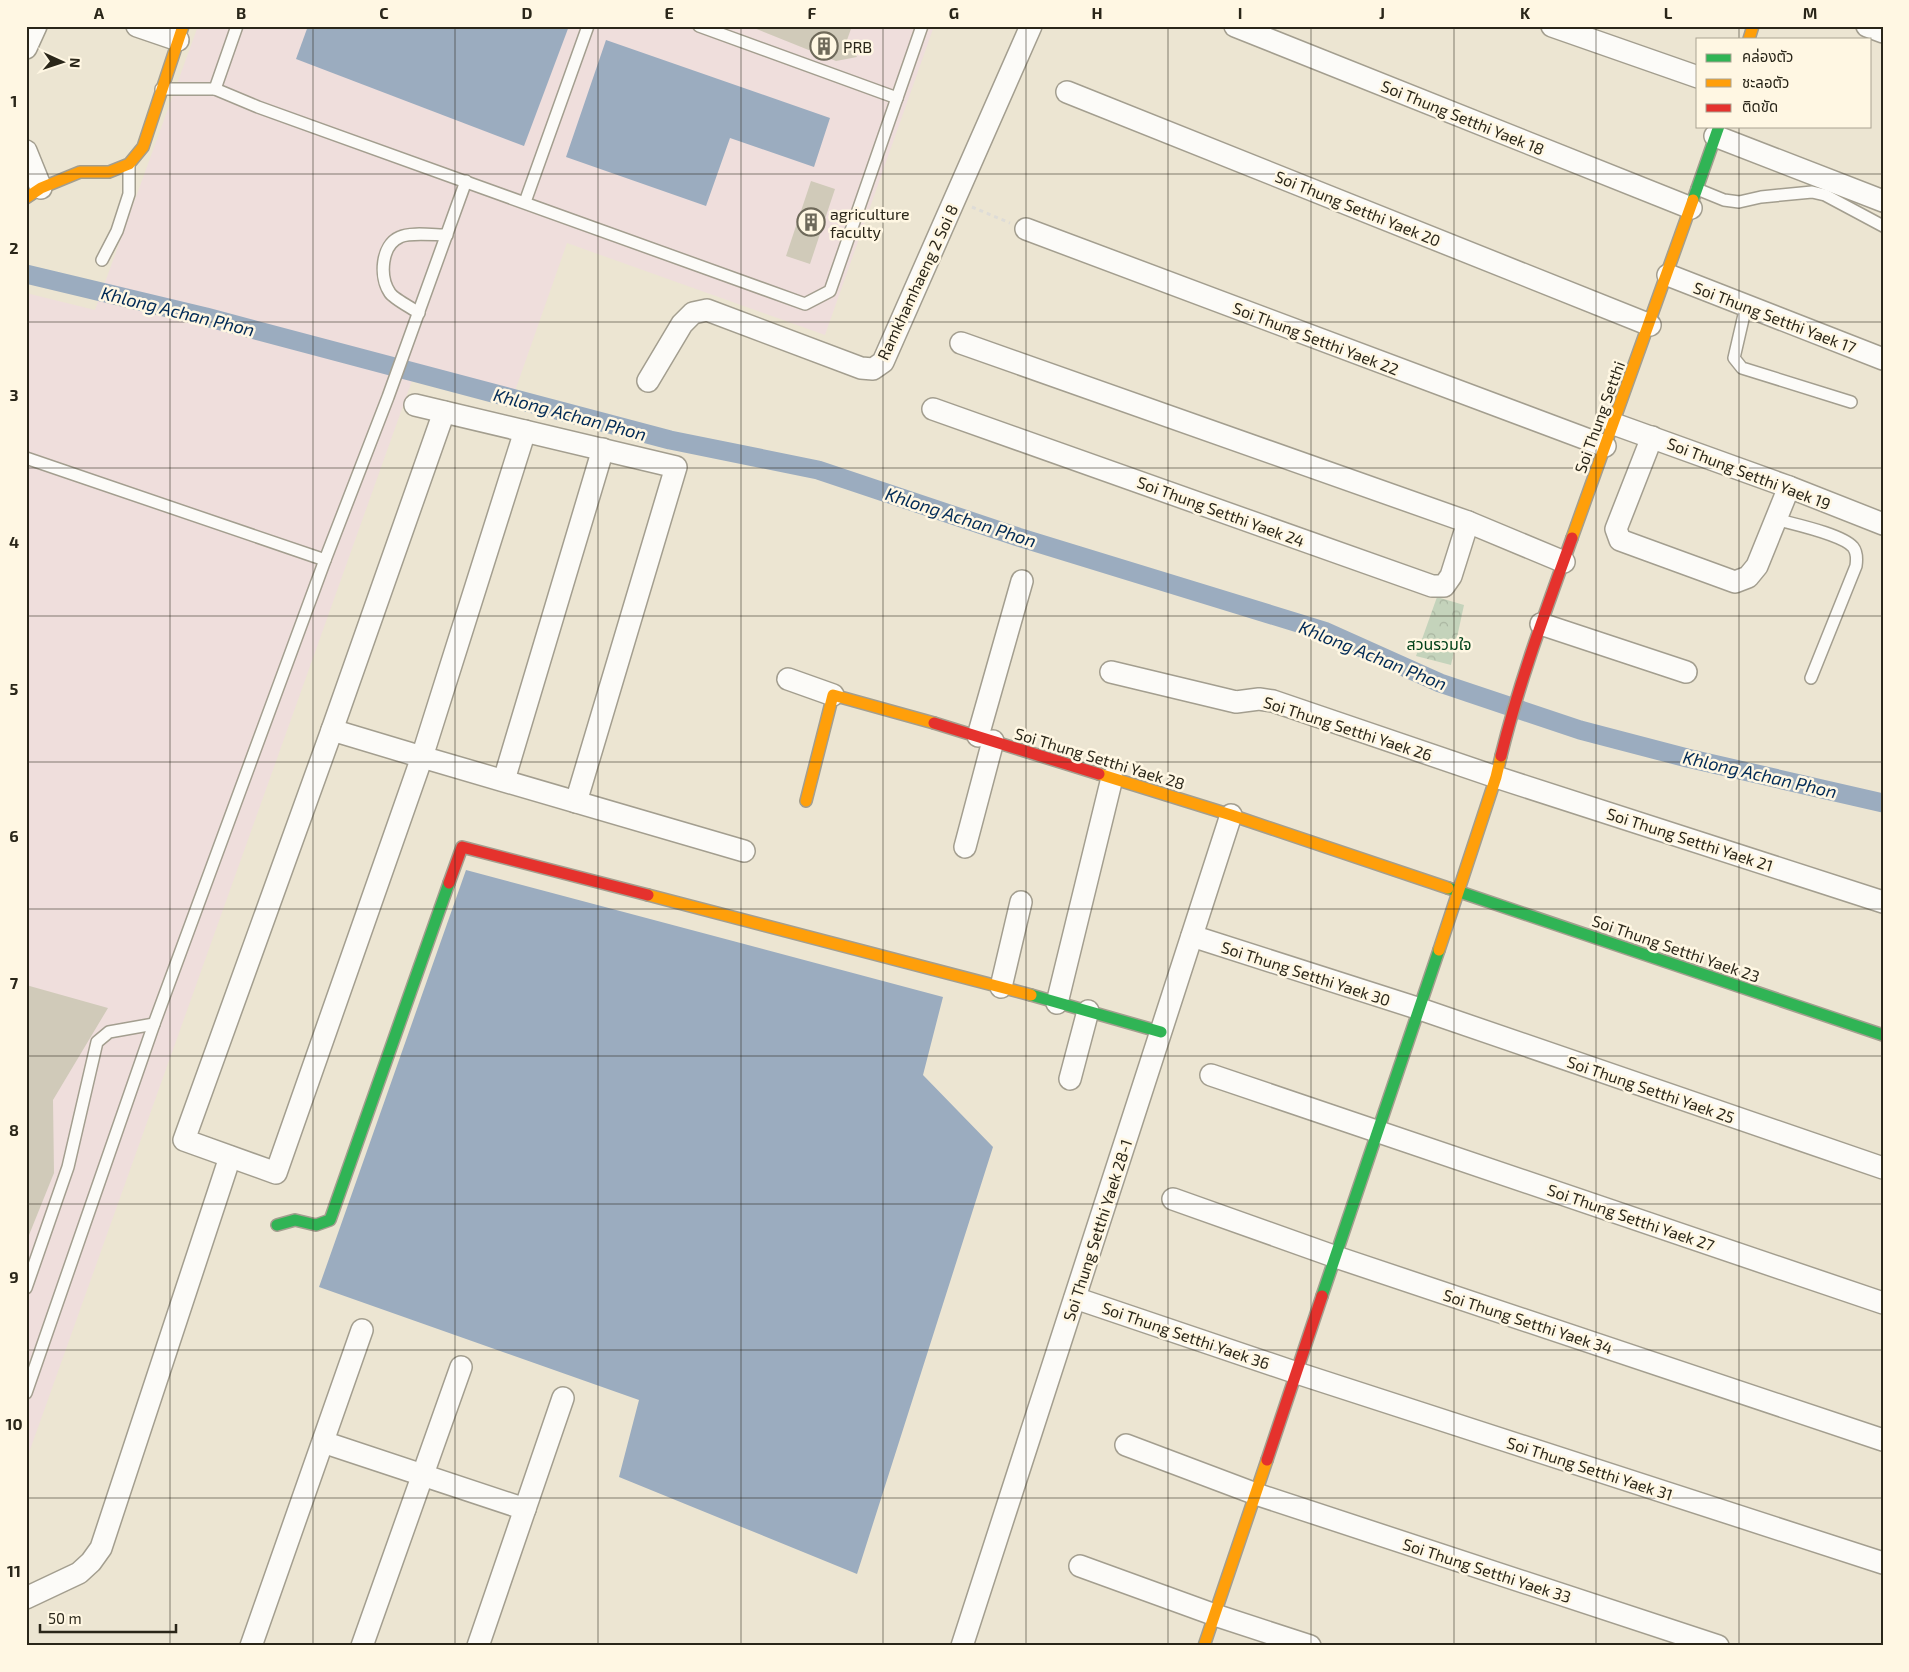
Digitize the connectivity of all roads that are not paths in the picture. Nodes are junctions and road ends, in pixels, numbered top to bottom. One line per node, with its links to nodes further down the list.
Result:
1 (36, 26): 15 (street)
2 (138, 26): 13 (street)
3 (237, 26): 18 (lane)
4 (588, 26): 28 (lane)
5 (699, 26): 20 (lane)
6 (922, 26): 20 (lane)
7 (1031, 26): 39 (street, Ramkhamhaeng 2 Soi 8)
8 (1234, 26): 26 (street, Soi Thung Setthi Yaek 18)
9 (1552, 26): 16 (street)
10 (1753, 26): 14 (street)
11 (1867, 26): 12 (street)
12 (1883, 32)
13 (180, 33): 17 (street)
14 (1749, 38)
15 (26, 48)
16 (1696, 76)
17 (161, 89): 18 (lane); 23 (street)
18 (215, 89): 24 (lane)
19 (1066, 92): 36 (street, Soi Thung Setthi Yaek 20)
20 (897, 98): 28 (lane)
21 (1717, 131): 26 (street, Soi Thung Setthi); 27 (street)
22 (26, 151): 25 (street)
23 (128, 164): 25 (street); 32 (lane)
24 (466, 181): 28 (lane); 31 (lane)
25 (34, 193)
26 (1694, 198): 29 (lane); 33 (street, Soi Thung Setthi)
27 (1883, 201)
28 (525, 202)
29 (1883, 226)
30 (1026, 229): 47 (street, Soi Thung Setthi Yaek 22)
31 (447, 235): 35 (lane); 35 (lane)
32 (102, 260)
33 (1668, 275): 34 (street, Soi Thung Setthi Yaek 17); 36 (street, Soi Thung Setthi)
34 (1746, 306): 38 (street, Soi Thung Setthi Yaek 17); 40 (lane)
35 (419, 313): 54 (lane)
36 (1650, 325): 44 (street, Soi Thung Setthi)
37 (961, 343): 52 (street)
38 (1883, 359)
39 (648, 381)
40 (1851, 402)
41 (415, 405): 43 (street)
42 (933, 409): 52 (street, Soi Thung Setthi Yaek 24)
43 (444, 412): 45 (street); 63 (street)
44 (1614, 424): 46 (street, Soi Thung Setthi Yaek 19); 47 (street, Soi Thung Setthi)
45 (525, 431): 48 (street); 65 (street)
46 (1652, 437): 50 (street, Soi Thung Setthi Yaek 19); 51 (street)
47 (1605, 446): 55 (street, Soi Thung Setthi)
48 (603, 449): 68 (street); 70 (street)
49 (26, 458): 54 (lane)
50 (1788, 487): 51 (street); 53 (street, Soi Thung Setthi Yaek 19)
51 (1775, 518): 60 (lane)
52 (1468, 522): 55 (street)
53 (1883, 524)
54 (325, 560): 82 (lane)
55 (1564, 562): 57 (street, Soi Thung Setthi)
56 (1022, 581): 64 (street)
57 (1542, 624): 59 (street); 66 (street, Soi Thung Setthi)
58 (1111, 672): 66 (street, Soi Thung Setthi Yaek 26)
59 (1686, 672)
60 (1811, 678)
61 (788, 679): 62 (street)
62 (833, 695): 64 (street, Soi Thung Setthi Yaek 28); 69 (street)
63 (332, 730): 65 (street); 88 (street)
64 (986, 739): 67 (street, Soi Thung Setthi Yaek 28); 72 (street)
65 (422, 757): 68 (street); 88 (street)
66 (1496, 777): 74 (street, Soi Thung Setthi); 76 (street, Soi Thung Setthi Yaek 21)
67 (1112, 778): 71 (street, Soi Thung Setthi Yaek 28); 79 (street)
68 (504, 780): 70 (street)
69 (806, 801)
70 (576, 802): 73 (street)
71 (1231, 815): 74 (street, Soi Thung Setthi Yaek 28); 77 (street, Soi Thung Setthi Yaek 28-1)
72 (965, 847)
73 (744, 851)
74 (1459, 892): 80 (street, Soi Thung Setthi); 84 (street, Soi Thung Setthi Yaek 23)
75 (1021, 902): 78 (street)
76 (1883, 902)
77 (1192, 936): 80 (street, Soi Thung Setthi Yaek 30); 83 (street, Soi Thung Setthi Yaek 28-1)
78 (1001, 987): 79 (street); 91 (street)
79 (1058, 1003): 81 (street)
80 (1420, 1009): 87 (street, Soi Thung Setthi); 89 (street, Soi Thung Setthi Yaek 25)
81 (1088, 1011): 83 (street); 86 (street)
82 (154, 1024): 93 (lane); 99 (lane)
83 (1161, 1032): 94 (street, Soi Thung Setthi Yaek 28-1)
84 (1883, 1035)
85 (1211, 1075): 87 (street, Soi Thung Setthi Yaek 27)
86 (1070, 1079)
87 (1378, 1132): 92 (street, Soi Thung Setthi); 95 (street, Soi Thung Setthi Yaek 27)
88 (230, 1157): 109 (street)
89 (1883, 1168)
90 (1173, 1199): 92 (street, Soi Thung Setthi Yaek 34)
91 (278, 1225)
92 (1336, 1257): 98 (street, Soi Thung Setthi); 101 (street, Soi Thung Setthi Yaek 34)
93 (26, 1288)
94 (1075, 1298): 98 (street, Soi Thung Setthi Yaek 36); 114 (street, Soi Thung Setthi Yaek 28-1)
95 (1883, 1303)
96 (362, 1330): 102 (street)
97 (461, 1367): 104 (street)
98 (1297, 1373): 105 (street, Soi Thung Setthi); 107 (street, Soi Thung Setthi Yaek 31)
99 (26, 1393)
100 (563, 1398): 106 (street)
101 (1883, 1440)
102 (323, 1442): 104 (street); 111 (street)
103 (1126, 1445): 105 (street, Soi Thung Setthi Yaek 33)
104 (423, 1475): 106 (street); 112 (street)
105 (1256, 1494): 110 (street, Soi Thung Setthi); 117 (street, Soi Thung Setthi Yaek 33)
106 (525, 1509): 113 (street)
107 (1883, 1563)
108 (1080, 1566): 110 (street)
109 (26, 1598)
110 (1215, 1615): 115 (street, Soi Thung Setthi); 116 (street)
111 (251, 1646)
112 (362, 1646)
113 (478, 1646)
114 (962, 1646)
115 (1204, 1646)
116 (1310, 1646)
117 (1718, 1646)

